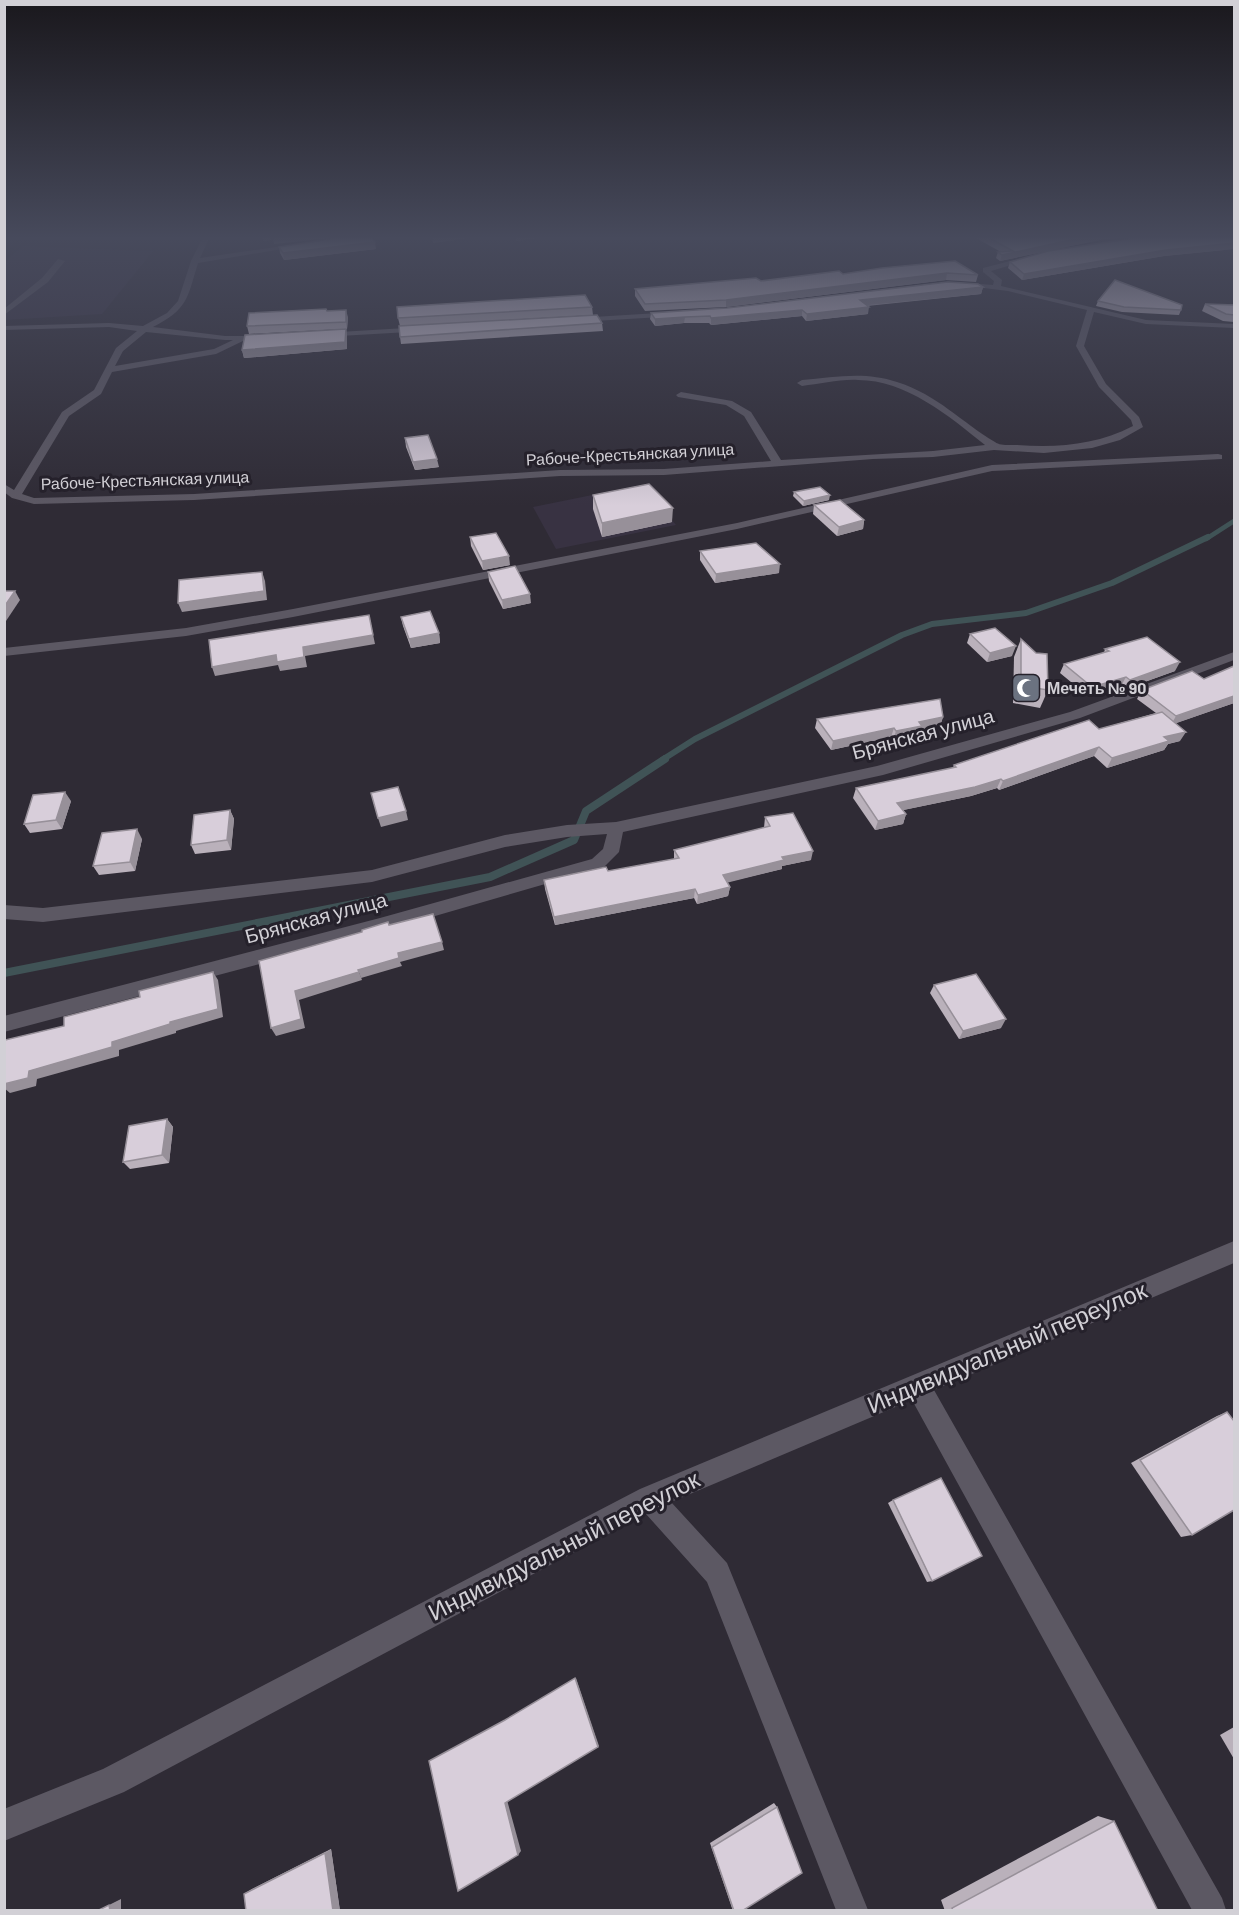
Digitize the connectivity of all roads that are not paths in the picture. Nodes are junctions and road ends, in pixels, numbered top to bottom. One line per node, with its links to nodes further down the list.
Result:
1 (33, 326): 5 (street)
2 (108, 326): 7 (street)
3 (149, 326): 7 (street)
4 (1081, 326): 14 (street, Рабоче-Крестьянская улица)
5 (4, 328)
6 (431, 328): 8 (street)
7 (144, 329): 10 (street); 11 (street)
8 (314, 336)
9 (278, 338): 10 (street)
10 (242, 339): 11 (street)
11 (109, 370): 18 (street)
12 (802, 383): 14 (street)
13 (681, 395): 16 (street)
14 (994, 447): 16 (street, Рабоче-Крестьянская улица)
15 (1218, 457): 19 (street)
16 (777, 462): 18 (street, Рабоче-Крестьянская улица)
17 (4, 487): 18 (street)
18 (16, 496)
19 (4, 652)
20 (1234, 656): 21 (street, Брянская улица)
21 (616, 828): 22 (street, Брянская улица); 23 (street, Брянская улица)
22 (4, 912)
23 (4, 1024)
24 (1234, 1252): 25 (street, Индивидуальный переулок)
25 (918, 1386): 26 (street, Индивидуальный переулок); 29 (street)
26 (649, 1498): 27 (street, Индивидуальный переулок); 28 (street)
27 (4, 1825)
28 (852, 1911)
29 (1210, 1911)

